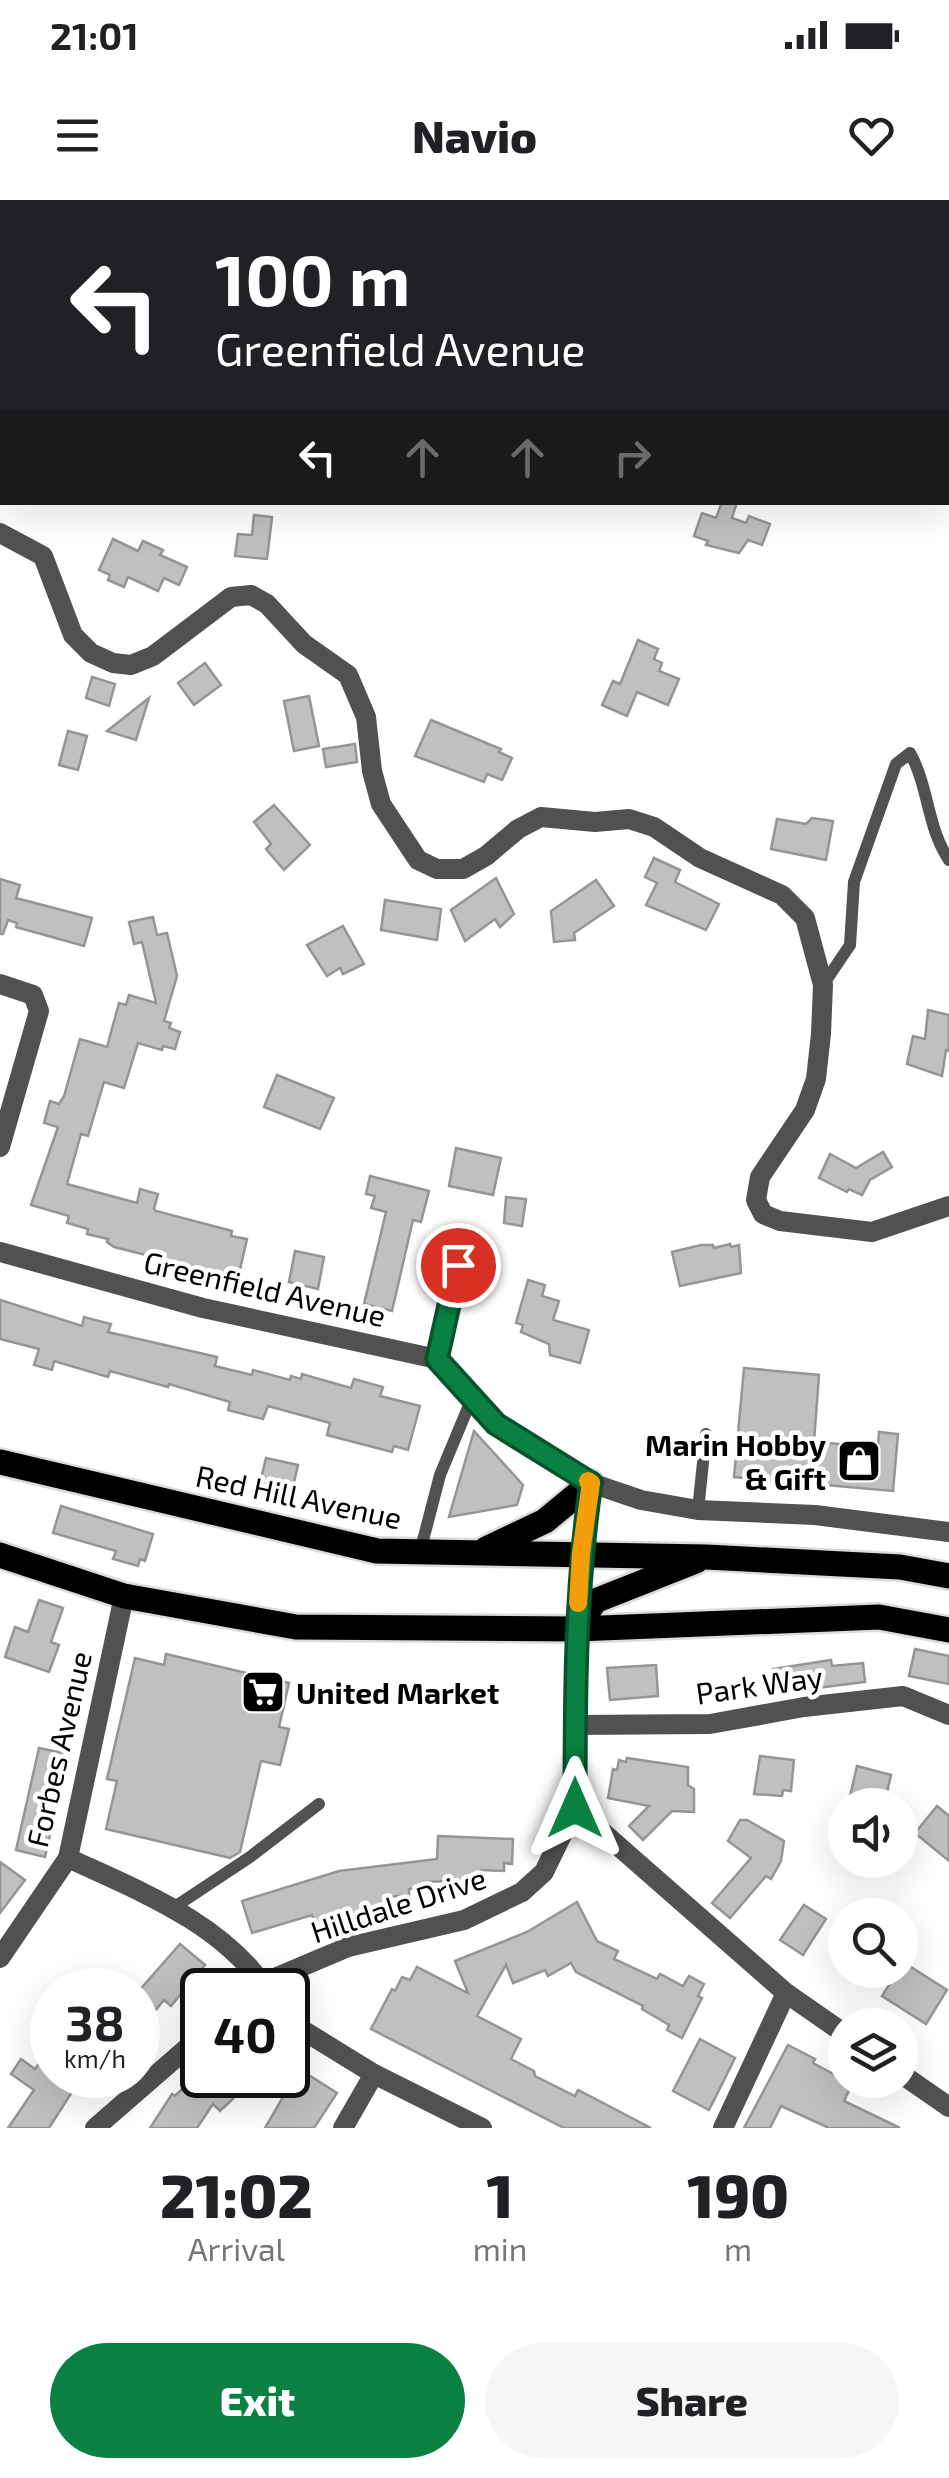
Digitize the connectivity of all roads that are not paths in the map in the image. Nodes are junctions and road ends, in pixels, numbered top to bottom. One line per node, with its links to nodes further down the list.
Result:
1 (0, 533): 4 (street)
2 (949, 860): 4 (lane)
3 (0, 984): 5 (street)
4 (823, 985): 6 (street)
5 (0, 1147)
6 (949, 1206)
7 (464, 1234): 9 (street)
8 (0, 1252): 9 (street, Greenfield Avenue)
9 (437, 1359): 10 (street)
10 (472, 1398): 13 (street); 16 (lane)
11 (706, 1434): 14 (lane)
12 (0, 1462): 16 (main road, Red Hill Avenue)
13 (591, 1483): 14 (street); 17 (main road); 18 (street)
14 (698, 1510): 15 (street)
15 (949, 1532)
16 (420, 1552): 17 (main road, Red Hill Avenue)
17 (479, 1552): 18 (main road, Red Hill Avenue)
18 (581, 1553): 20 (main road, Red Hill Avenue); 23 (street)
19 (0, 1555): 22 (main road)
20 (706, 1557): 21 (main road, Red Hill Avenue); 23 (main road)
21 (949, 1576)
22 (124, 1596): 23 (main road); 29 (street, Forbes Avenue)
23 (577, 1629): 24 (main road); 26 (street)
24 (949, 1630)
25 (949, 1714): 26 (street, Park Way)
26 (574, 1726): 28 (street)
27 (319, 1804): 30 (lane)
28 (575, 1808): 33 (street, Hilldale Drive); 34 (street)
29 (68, 1858): 30 (street); 31 (street, Forbes Avenue)
30 (164, 1903): 32 (street)
31 (0, 1958)
32 (244, 1968)
33 (304, 1968)
34 (786, 1993): 35 (street); 44 (street)
35 (828, 2022)
36 (310, 2035): 38 (street)
37 (180, 2054): 41 (street)
38 (374, 2074): 42 (street); 43 (street)
39 (918, 2085): 40 (street)
40 (949, 2107)
41 (95, 2128)
42 (343, 2128)
43 (482, 2128)
44 (724, 2128)

